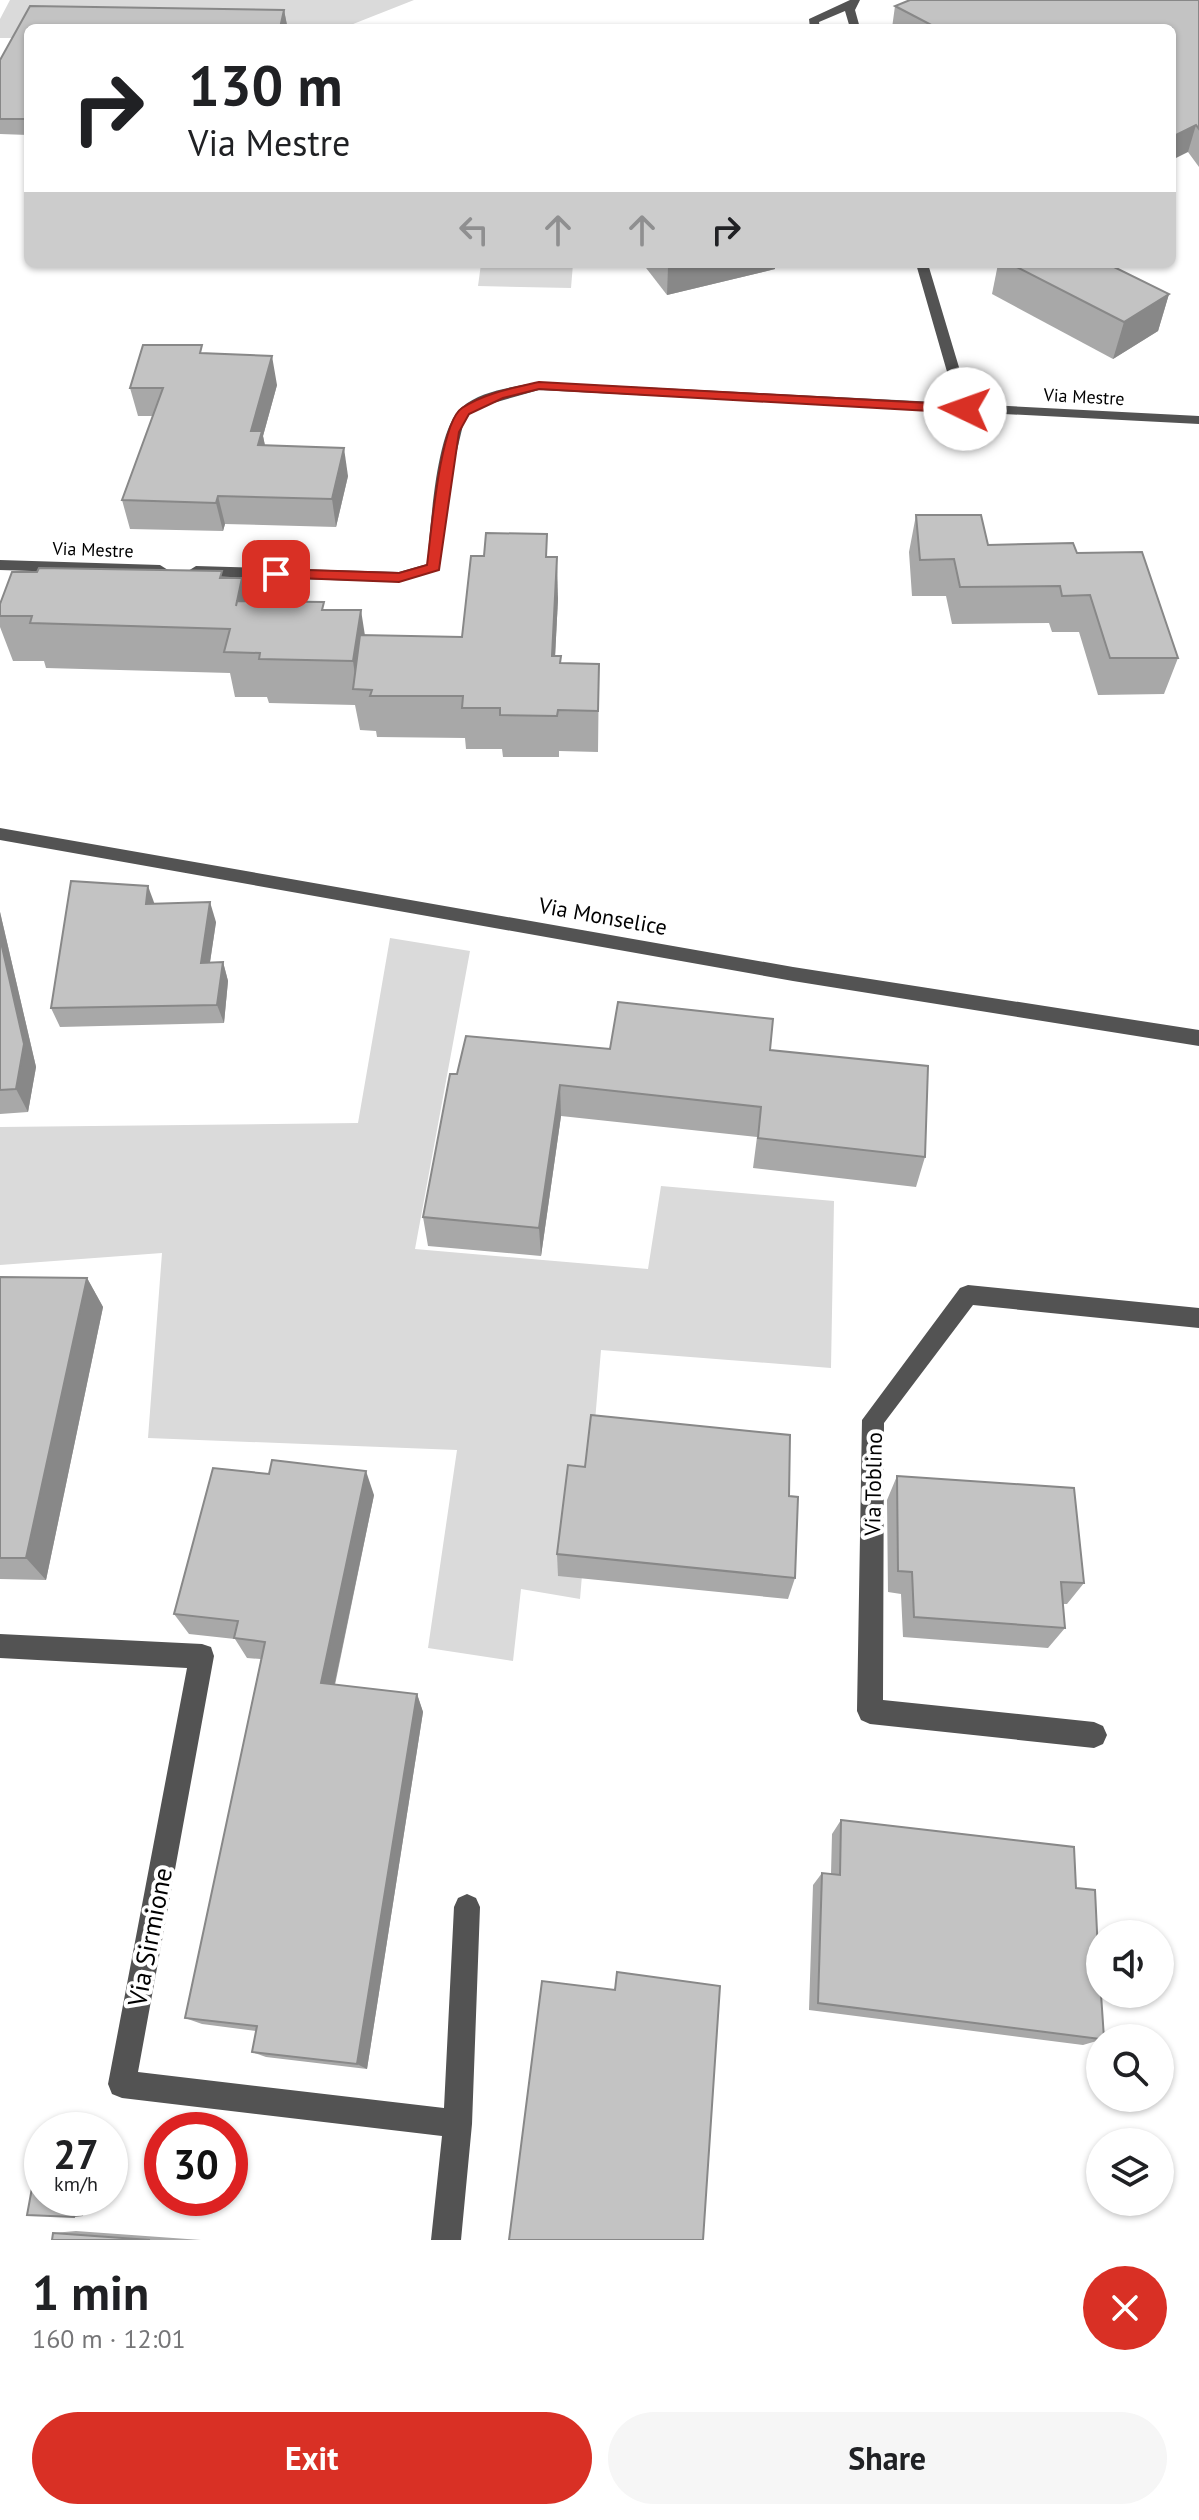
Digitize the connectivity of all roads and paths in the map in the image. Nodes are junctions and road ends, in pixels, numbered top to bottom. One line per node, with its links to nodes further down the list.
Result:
1 (854, 2): 2 (street); 3 (street)
2 (814, 24)
3 (854, 24)
4 (923, 268): 5 (street)
5 (965, 409): 6 (street, Via Mestre); 7 (street, Via Mestre)
6 (1199, 420)
7 (0, 565)
8 (0, 834): 9 (street, Via Monselice)
9 (1199, 1038)
10 (1199, 1318): 12 (street, Via Toblino)
11 (0, 1646): 14 (street, Via Sirmione)
12 (1094, 1735)
13 (467, 1907): 14 (street)
14 (458, 2124): 15 (street)
15 (446, 2240)

